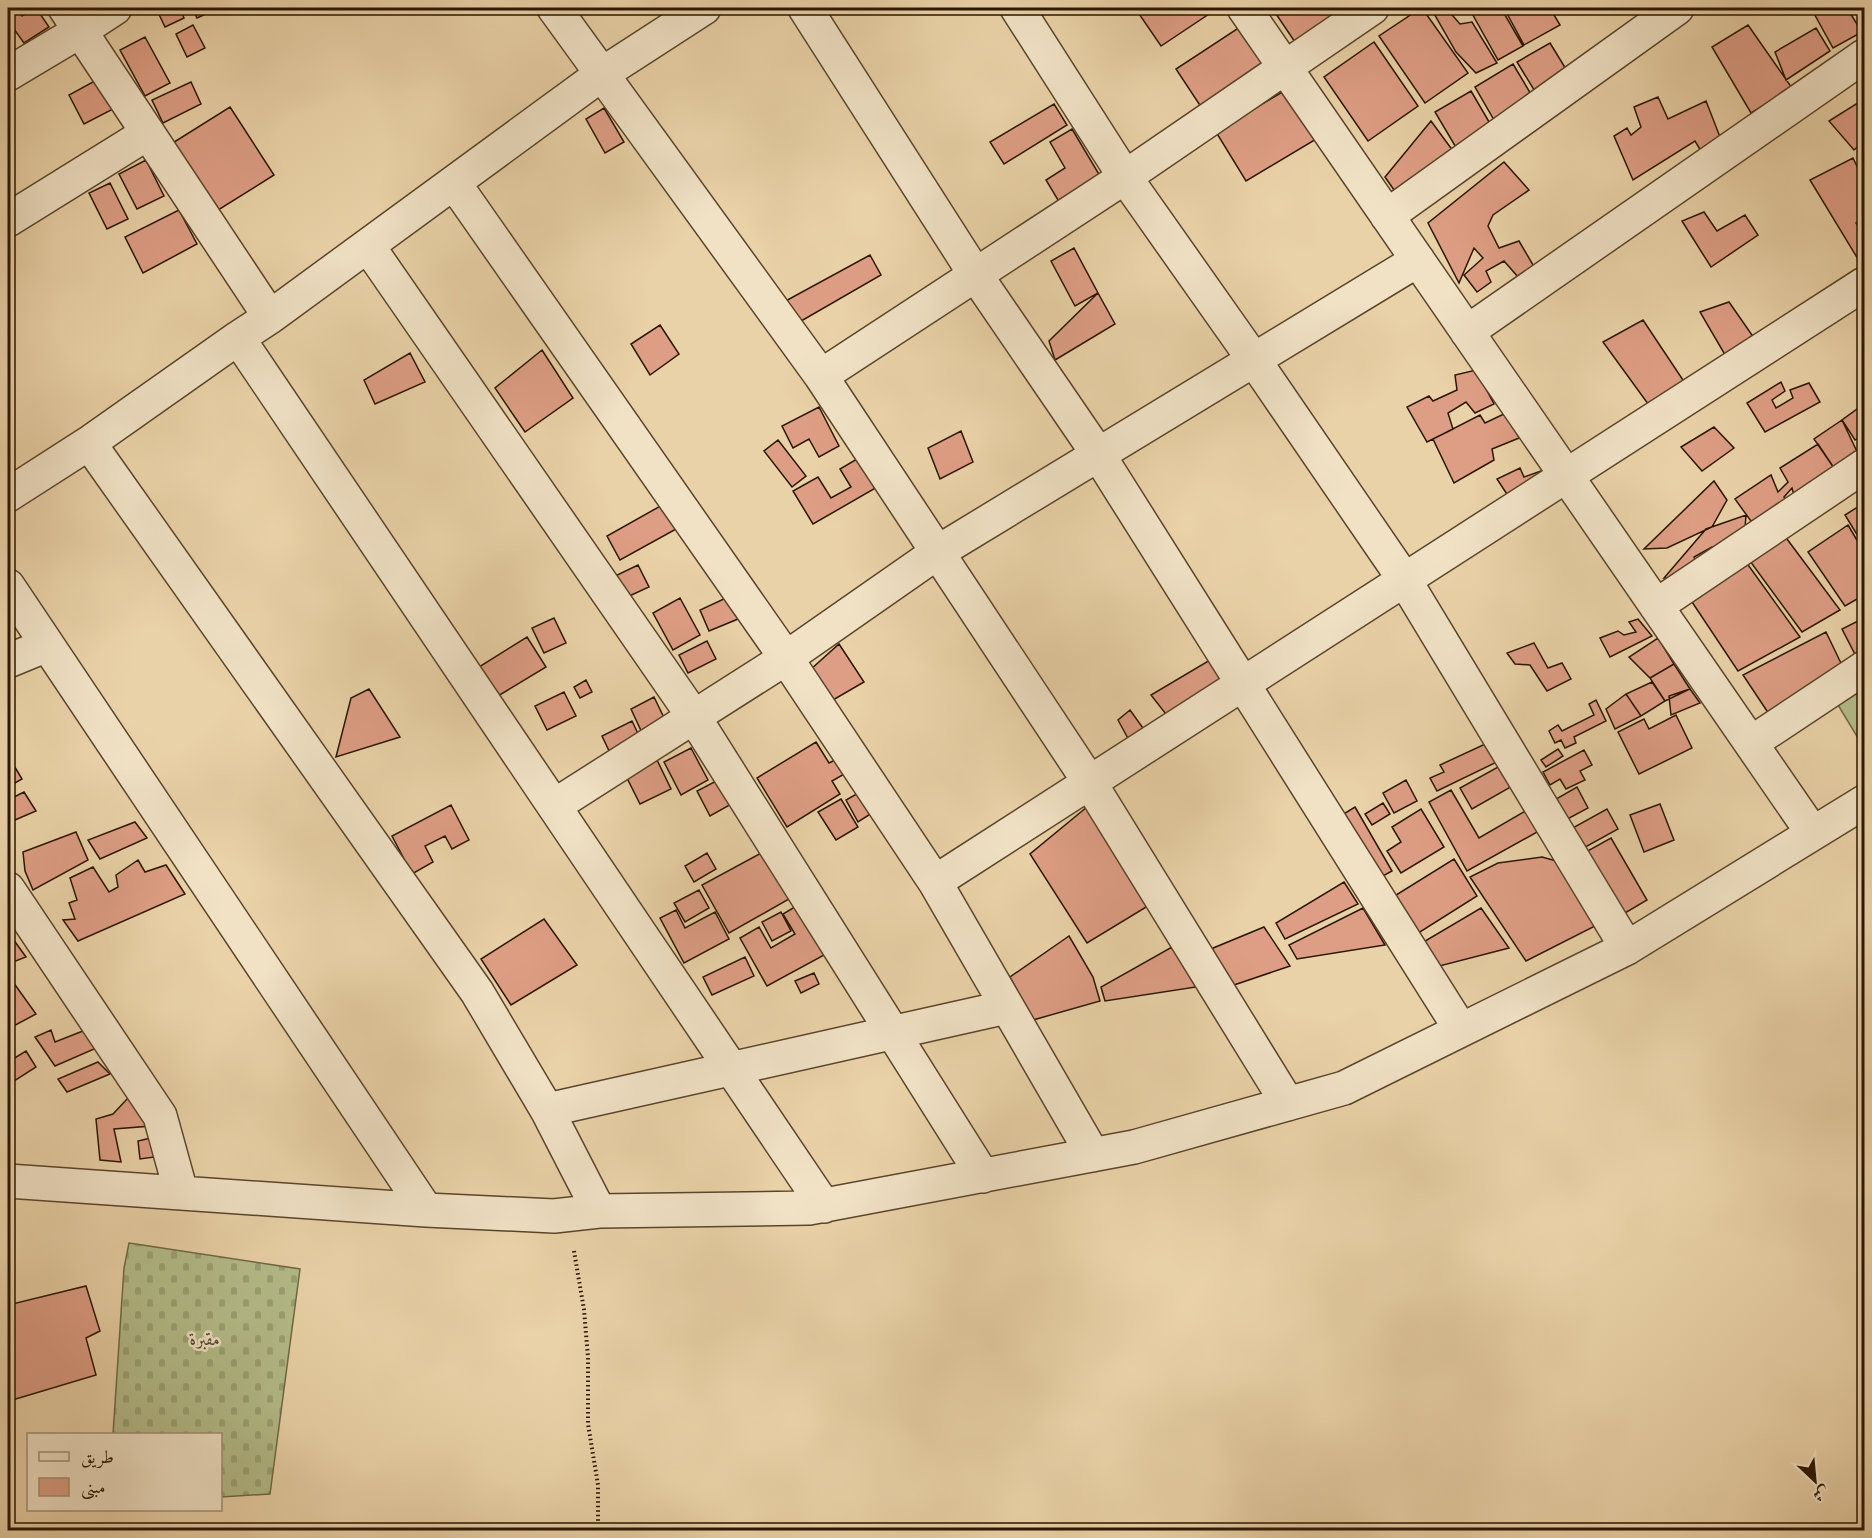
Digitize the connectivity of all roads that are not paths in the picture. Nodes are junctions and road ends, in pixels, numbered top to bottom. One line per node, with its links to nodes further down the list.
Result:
1 (114, 8): 9 (street)
2 (554, 8): 13 (street)
3 (704, 8): 13 (street)
4 (806, 8): 21 (street)
5 (1017, 8): 15 (street)
6 (1244, 8): 11 (street)
7 (1372, 8): 11 (street)
8 (1677, 8): 17 (street)
9 (72, 19): 12 (street); 14 (street)
10 (1861, 66): 24 (street)
11 (1285, 68): 15 (street); 17 (street)
12 (8, 74)
13 (602, 74): 16 (street); 27 (street)
14 (148, 133): 18 (street); 23 (street)
15 (1125, 177): 21 (street); 26 (street)
16 (454, 183): 19 (street); 38 (street)
17 (1388, 216): 20 (street)
18 (8, 220)
19 (368, 246): 23 (street); 42 (street)
20 (1418, 260): 24 (street); 26 (street)
21 (975, 274): 27 (street); 29 (street)
22 (1864, 284): 31 (street)
23 (270, 317): 25 (street)
24 (1467, 332): 31 (street)
25 (238, 338): 28 (street); 46 (street)
26 (1254, 360): 29 (street); 34 (street)
27 (821, 376): 33 (street)
28 (89, 443): 32 (street); 56 (street)
29 (1098, 454): 33 (street); 41 (street)
30 (1864, 466): 36 (street)
31 (1566, 475): 34 (street); 36 (street)
32 (8, 495)
33 (938, 552): 38 (street); 44 (street)
34 (1404, 579): 41 (street); 50 (street)
35 (8, 586): 37 (street)
36 (1656, 606): 43 (street)
37 (47, 645): 39 (street); 62 (street)
38 (786, 657): 42 (street); 48 (street)
39 (8, 661)
40 (1864, 668): 43 (street)
41 (1241, 684): 44 (street); 52 (street)
42 (694, 717): 46 (street); 53 (street)
43 (1751, 743): 47 (street)
44 (1090, 783): 48 (street); 55 (street)
45 (1864, 802): 47 (street)
46 (554, 806): 54 (street)
47 (1812, 832): 50 (street)
48 (935, 882): 51 (street)
49 (8, 889): 60 (street)
50 (1627, 948): 52 (street)
51 (1007, 1006): 53 (street); 57 (street)
52 (1461, 1030): 55 (street)
53 (891, 1032): 54 (street); 58 (street)
54 (731, 1068): 56 (street); 61 (street)
55 (1288, 1104): 57 (street)
56 (547, 1110): 63 (street)
57 (1093, 1155): 58 (street)
58 (983, 1176): 61 (street)
59 (8, 1181): 60 (street)
60 (181, 1192): 62 (street)
61 (824, 1206): 63 (street)
62 (426, 1210): 63 (street)
63 (584, 1212)

